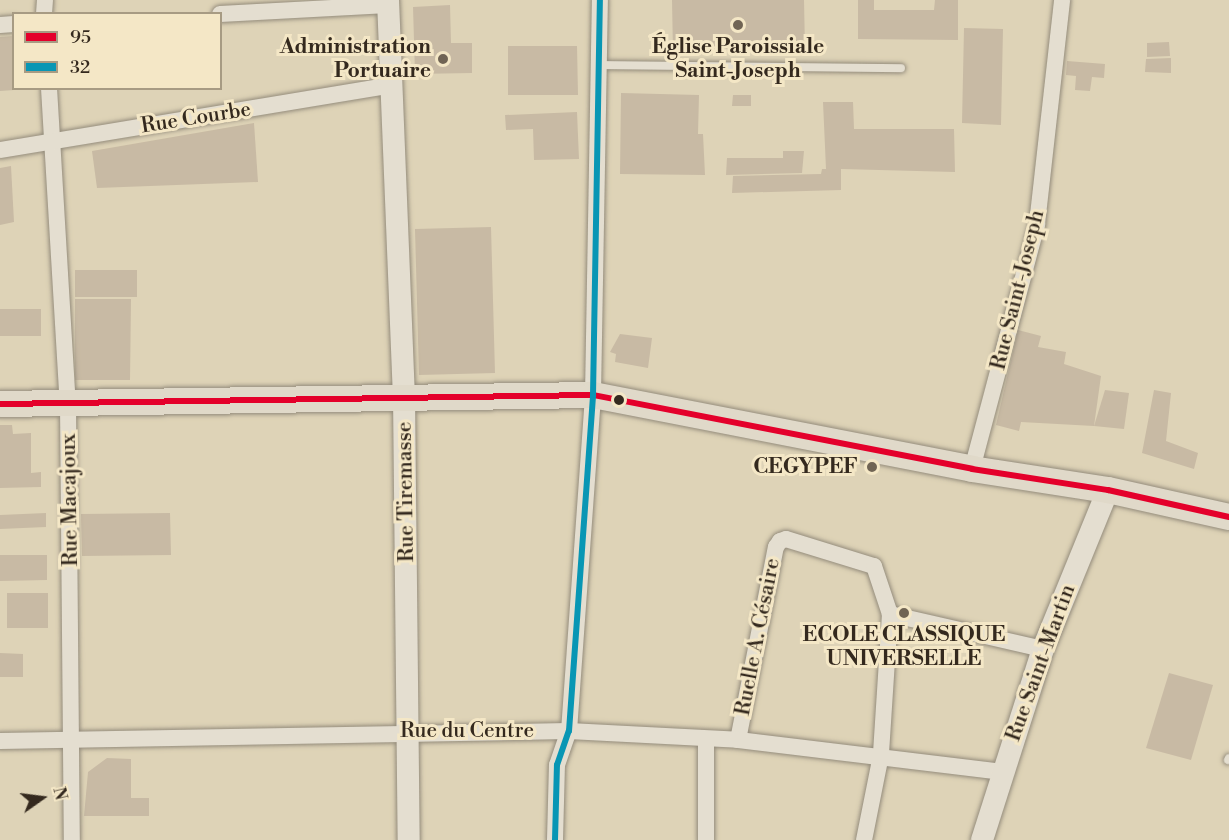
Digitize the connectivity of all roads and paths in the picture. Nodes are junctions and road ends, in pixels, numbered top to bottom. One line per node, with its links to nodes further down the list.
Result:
1 (600, 0): 5 (street)
2 (1062, 0): 15 (street, Rue Saint-Joseph)
3 (388, 2): 4 (street); 7 (street, Rue Tiremasse)
4 (222, 14)
5 (599, 65): 6 (lane); 12 (street)
6 (901, 68)
7 (391, 85): 9 (street, Rue Courbe); 11 (street, Rue Tiremasse)
8 (49, 90): 9 (street, Rue Macajoux)
9 (52, 142): 10 (street, Rue Courbe); 14 (street, Rue Macajoux)
10 (0, 150)
11 (404, 395): 12 (main road); 14 (main road); 20 (street, Rue Tiremasse)
12 (593, 395): 15 (main road); 21 (street)
13 (0, 404): 14 (main road)
14 (68, 404): 22 (street, Rue Macajoux)
15 (972, 470): 16 (main road)
16 (1108, 490): 17 (main road); 19 (street, Rue Saint-Martin)
17 (1229, 518)
18 (890, 615): 19 (street); 24 (street, Ruelle A. Césaire); 26 (street)
19 (1043, 649): 27 (street, Rue Saint-Martin)
20 (410, 731): 21 (street, Rue du Centre); 22 (street, Rue du Centre); 29 (street, Rue Tiremasse)
21 (569, 731): 23 (street, Rue du Centre); 30 (street)
22 (74, 738): 25 (street, Rue du Centre); 28 (street, Rue Macajoux)
23 (706, 739): 24 (street, Rue du Centre); 31 (street)
24 (738, 740): 26 (street, Rue du Centre)
25 (0, 741)
26 (881, 755): 27 (street, Rue du Centre); 32 (street)
27 (1003, 772): 33 (street, Rue Saint-Martin)
28 (72, 840)
29 (409, 840)
30 (555, 840)
31 (706, 840)
32 (864, 840)
33 (982, 840)

